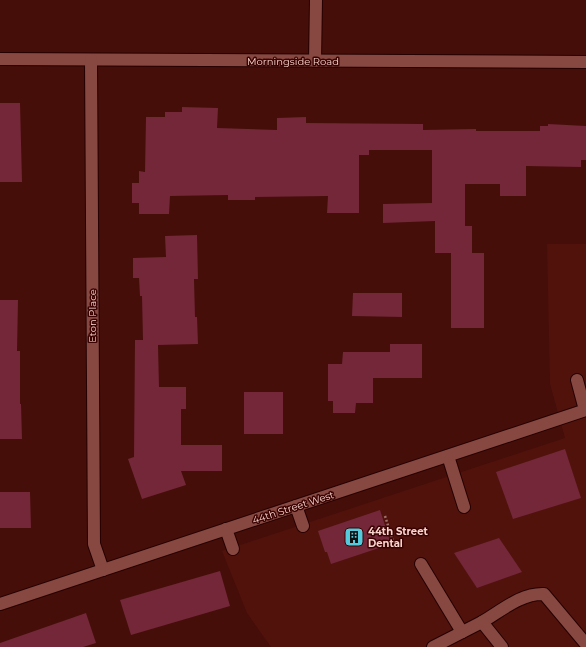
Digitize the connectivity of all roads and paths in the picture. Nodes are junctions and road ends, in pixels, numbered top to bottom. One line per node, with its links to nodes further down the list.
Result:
1 (316, 0): 4 (street)
2 (0, 59): 3 (street, Morningside Road)
3 (91, 60): 4 (street, Morningside Road); 17 (street, Eton Place)
4 (315, 61): 5 (street, Morningside Road)
5 (586, 62)
6 (577, 380): 7 (street)
7 (585, 410): 8 (street, 44th Street West)
8 (448, 456): 9 (street, 44th Street West); 10 (street)
9 (296, 506): 12 (street); 13 (street, 44th Street West)
10 (464, 507)
11 (385, 516): 14 (path)
12 (303, 526)
13 (226, 529): 15 (street); 17 (street, 44th Street West)
14 (395, 547)
15 (233, 549)
16 (421, 564): 20 (street)
17 (103, 570): 18 (street, 44th Street West)
18 (0, 604)
19 (482, 622): 20 (street); 21 (street); 23 (street)
20 (462, 632): 22 (street)
21 (585, 643)
22 (433, 647)
23 (502, 647)

